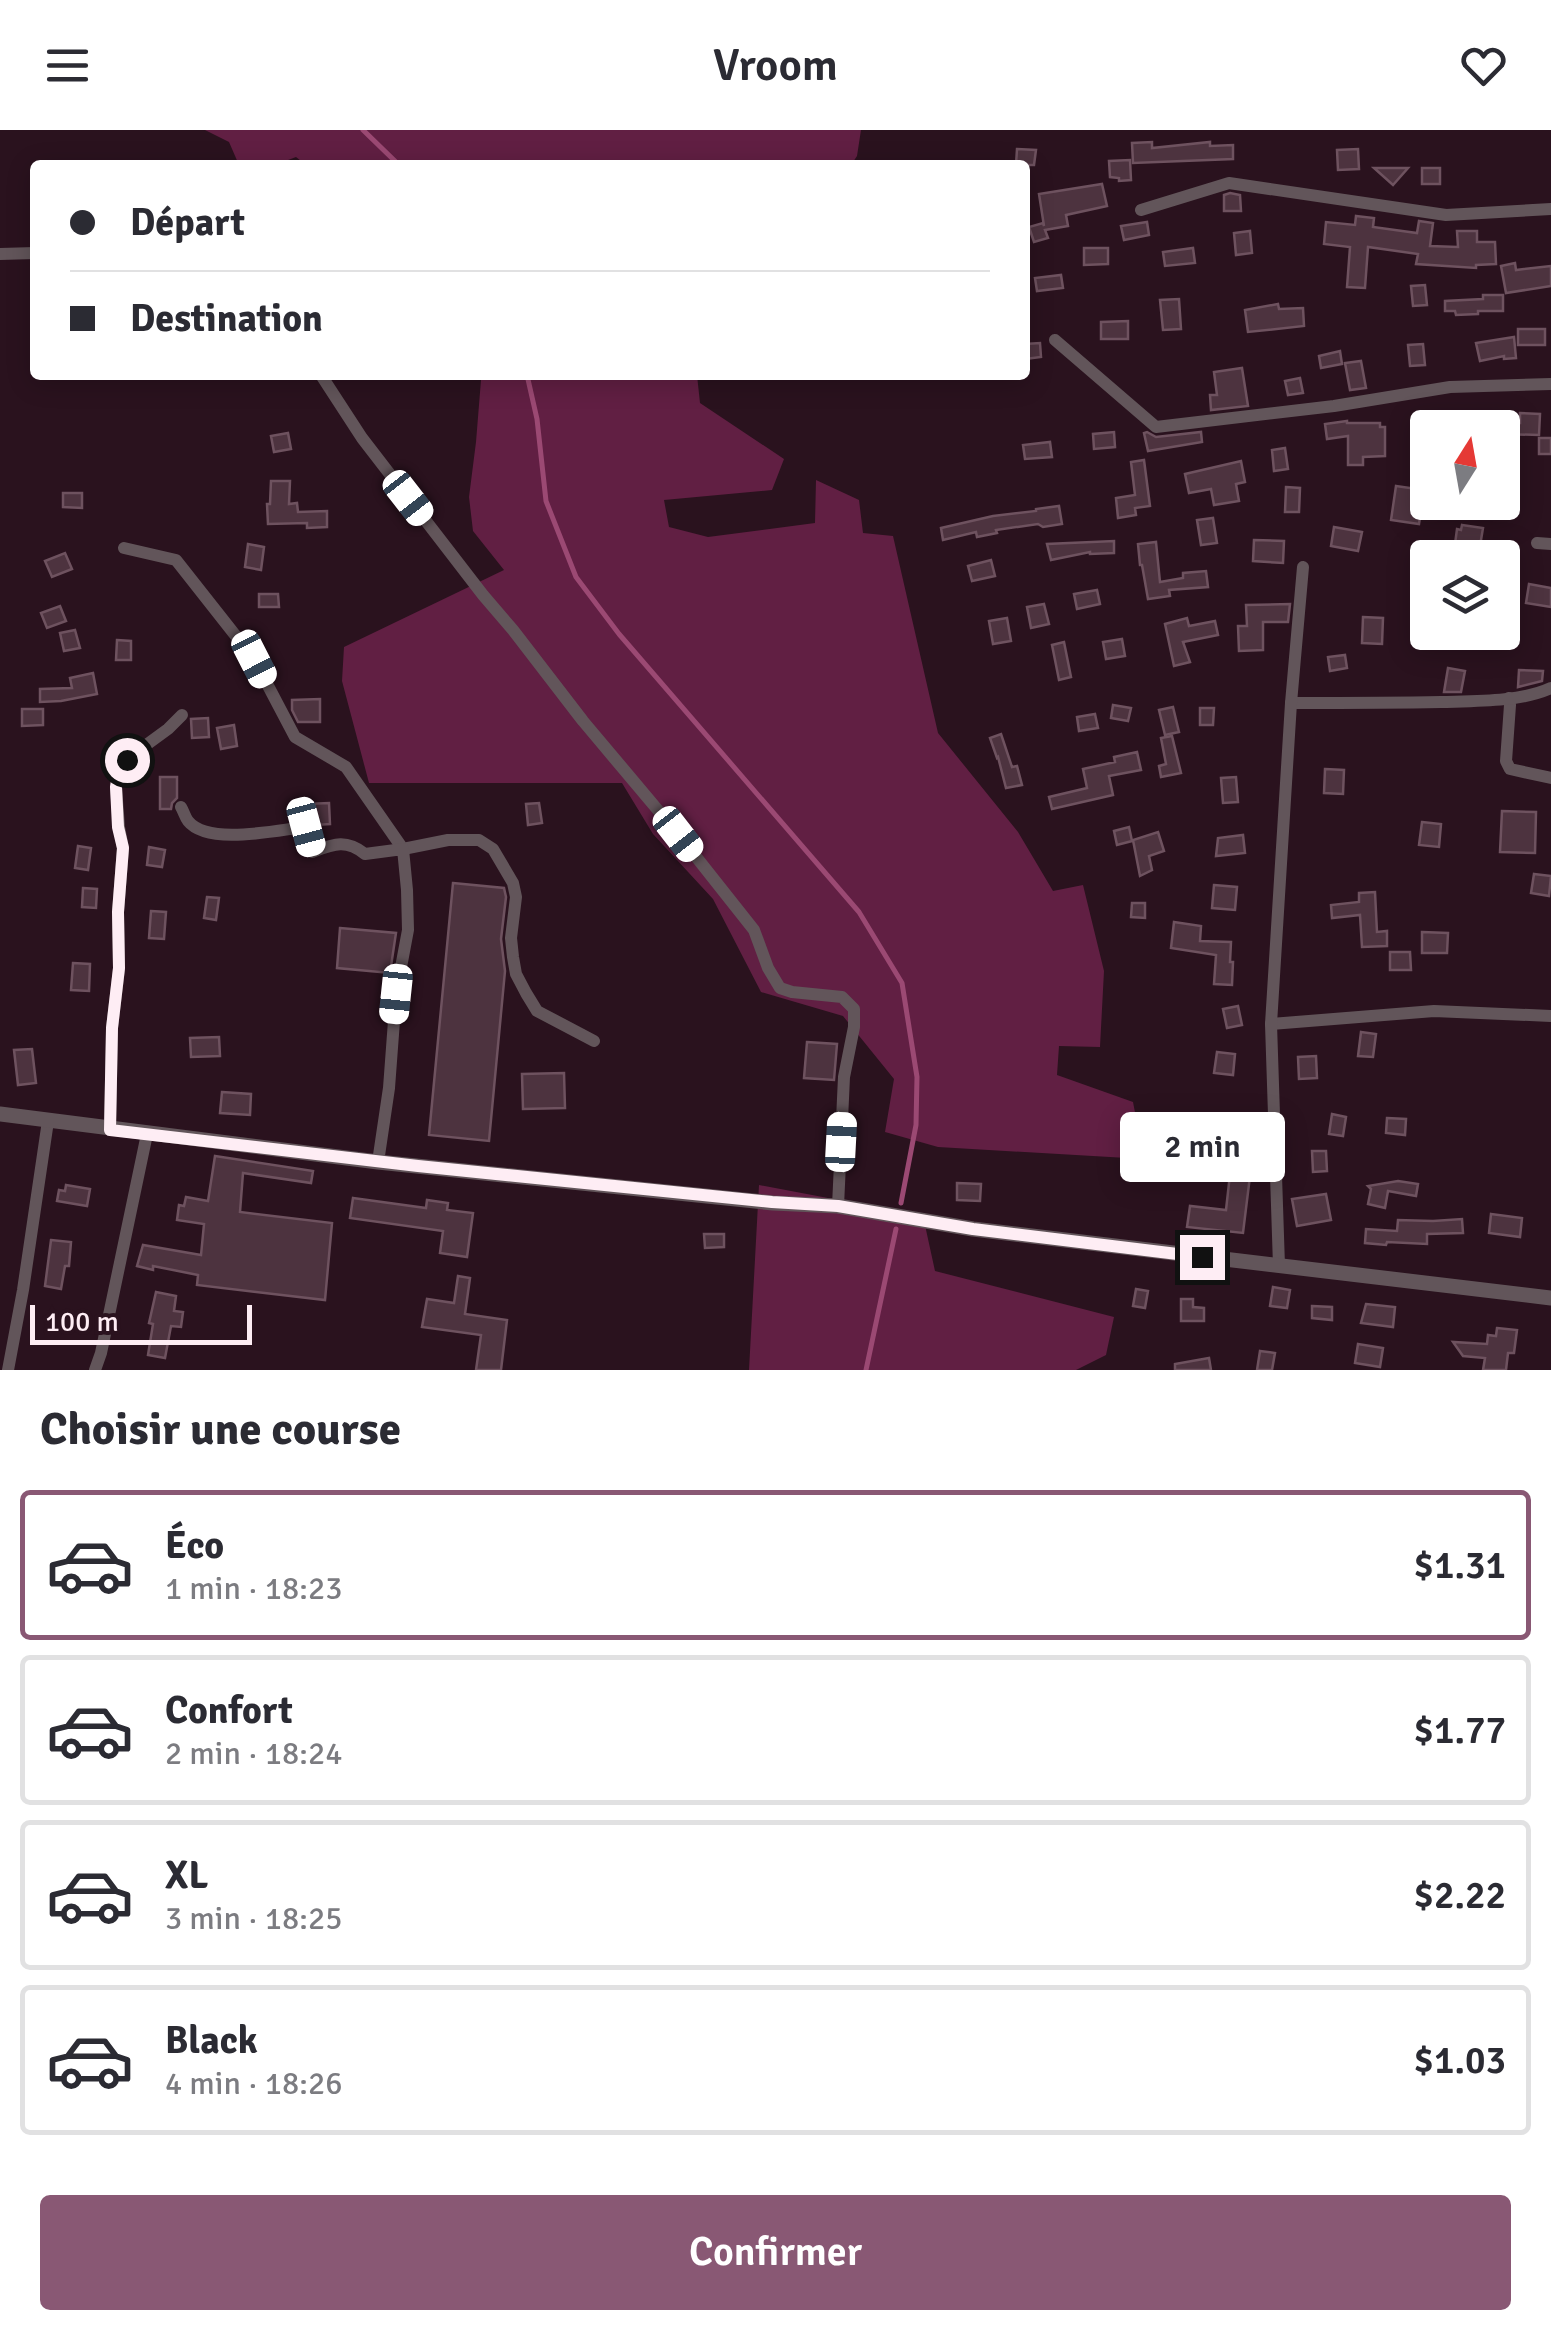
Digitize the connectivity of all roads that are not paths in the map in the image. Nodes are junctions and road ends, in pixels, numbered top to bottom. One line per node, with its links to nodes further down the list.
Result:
1 (1551, 209): 2 (street)
2 (1141, 210)
3 (30, 253): 4 (street)
4 (0, 254)
5 (1055, 340): 7 (street)
6 (324, 380): 25 (street)
7 (1551, 384)
8 (124, 548): 16 (street)
9 (1303, 567): 12 (street)
10 (1551, 688): 11 (street)
11 (1509, 698): 12 (street); 14 (street)
12 (1291, 703): 18 (street)
13 (182, 715): 22 (street)
14 (1551, 778)
15 (181, 807): 16 (street)
16 (403, 849): 19 (street); 24 (street)
17 (1551, 1016): 18 (street)
18 (1271, 1024): 26 (street)
19 (594, 1041)
20 (0, 1114): 21 (street)
21 (48, 1120): 22 (street); 28 (street)
22 (110, 1130): 23 (street)
23 (147, 1134): 24 (street); 29 (street)
24 (378, 1162): 25 (street)
25 (838, 1206): 26 (street)
26 (1279, 1266): 27 (street)
27 (1551, 1298)
28 (8, 1370)
29 (95, 1370)

